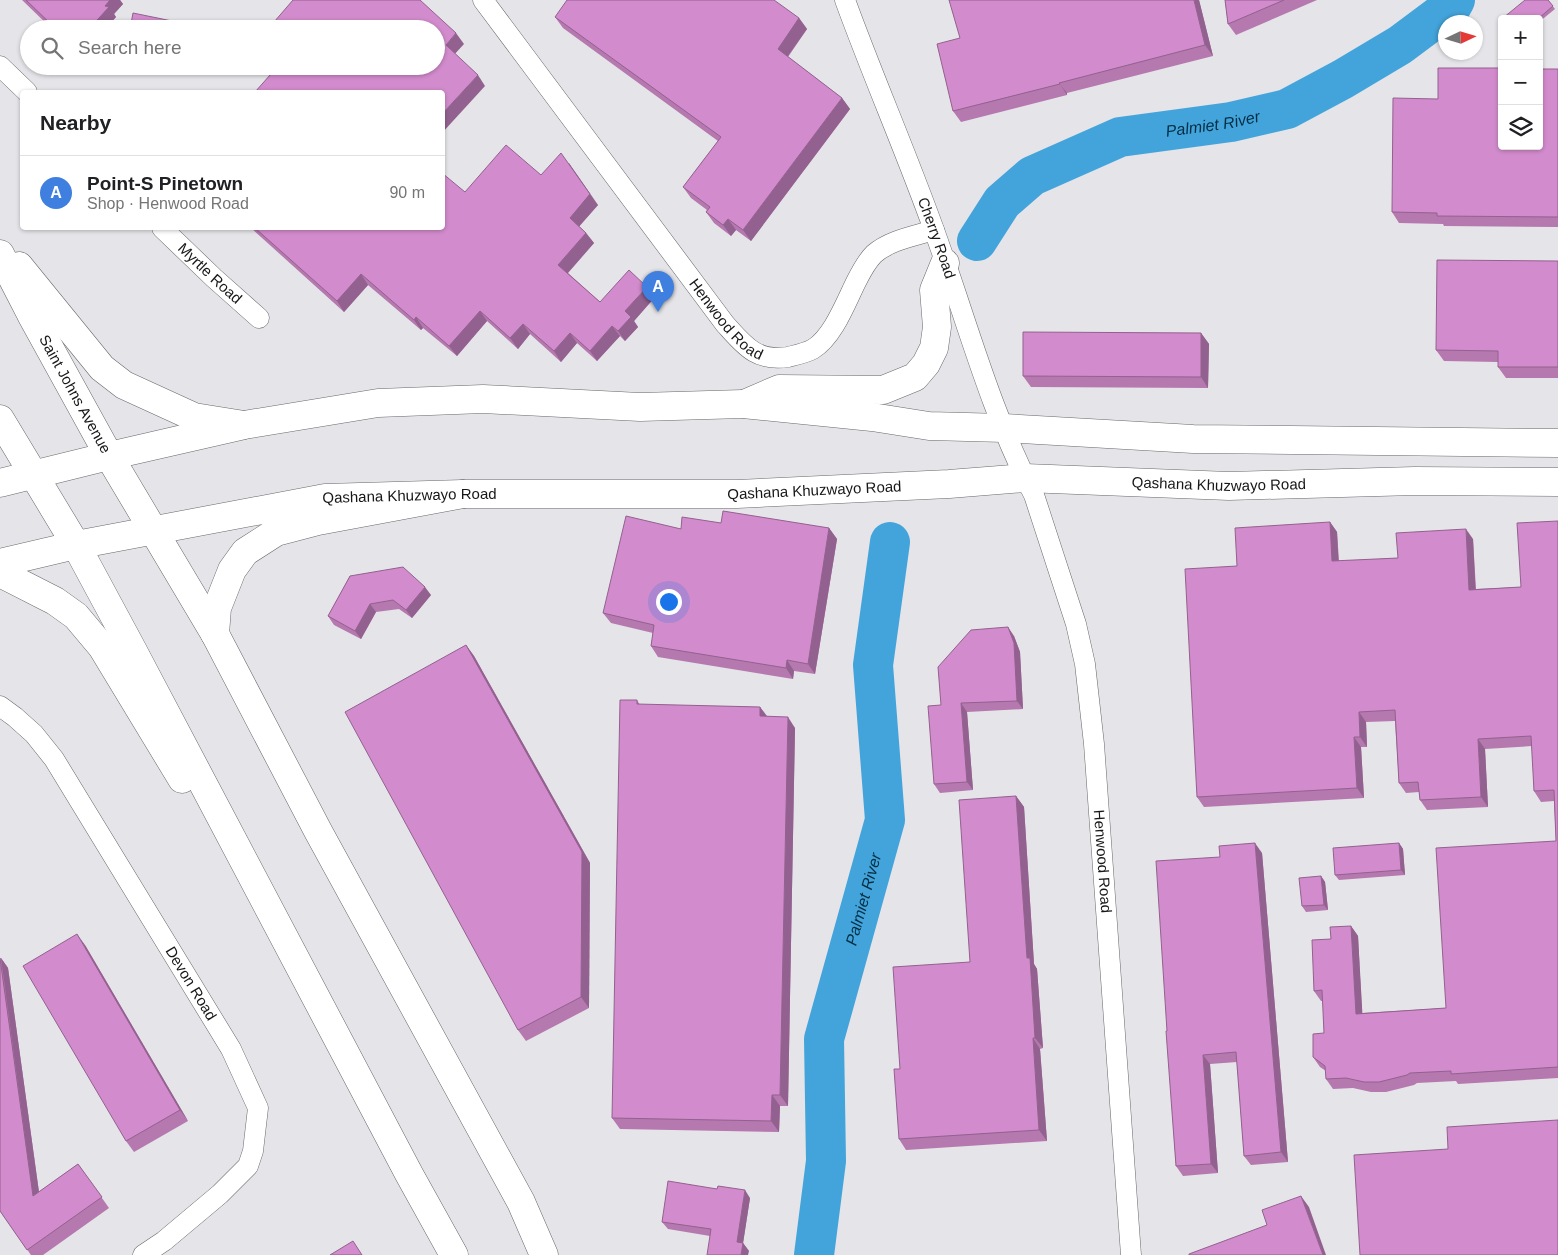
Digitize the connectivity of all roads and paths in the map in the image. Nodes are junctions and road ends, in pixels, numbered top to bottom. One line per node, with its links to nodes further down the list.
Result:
1 (483, 0): 6 (street, Henwood Road)
2 (845, 0): 6 (street, Cherry Road)
3 (0, 66): 4 (street)
4 (25, 90)
5 (164, 230): 10 (street, Myrtle Road)
6 (934, 230): 9 (street, Cherry Road)
7 (0, 244): 13 (main road)
8 (0, 254): 16 (main road, Saint Johns Avenue)
9 (945, 263): 11 (main road); 14 (street, Cherry Road)
10 (259, 318)
11 (743, 404): 13 (main road); 14 (main road)
12 (0, 419): 17 (main road)
13 (244, 425): 16 (main road)
14 (1004, 428): 15 (main road); 18 (street, Cherry Road)
15 (1558, 443)
16 (109, 456): 17 (main road); 22 (main road, Saint Johns Avenue)
17 (34, 475): 20 (main road); 23 (main road)
18 (1025, 478): 19 (main road, Qashana Khuzwayo Road); 21 (main road, Qashana Khuzwayo Road); 32 (street, Henwood Road)
19 (1558, 482)
20 (0, 483)
21 (462, 494): 22 (main road, Qashana Khuzwayo Road); 26 (main road)
22 (154, 531): 23 (main road, Qashana Khuzwayo Road); 26 (main road, Saint Johns Avenue)
23 (76, 546): 24 (main road, Qashana Khuzwayo Road); 28 (main road)
24 (0, 563)
25 (0, 574): 28 (main road)
26 (215, 634): 31 (main road, Saint Johns Avenue)
27 (0, 706): 29 (street, Devon Road)
28 (252, 878): 30 (main road)
29 (143, 1255)
30 (454, 1255)
31 (544, 1255)
32 (1131, 1255)

